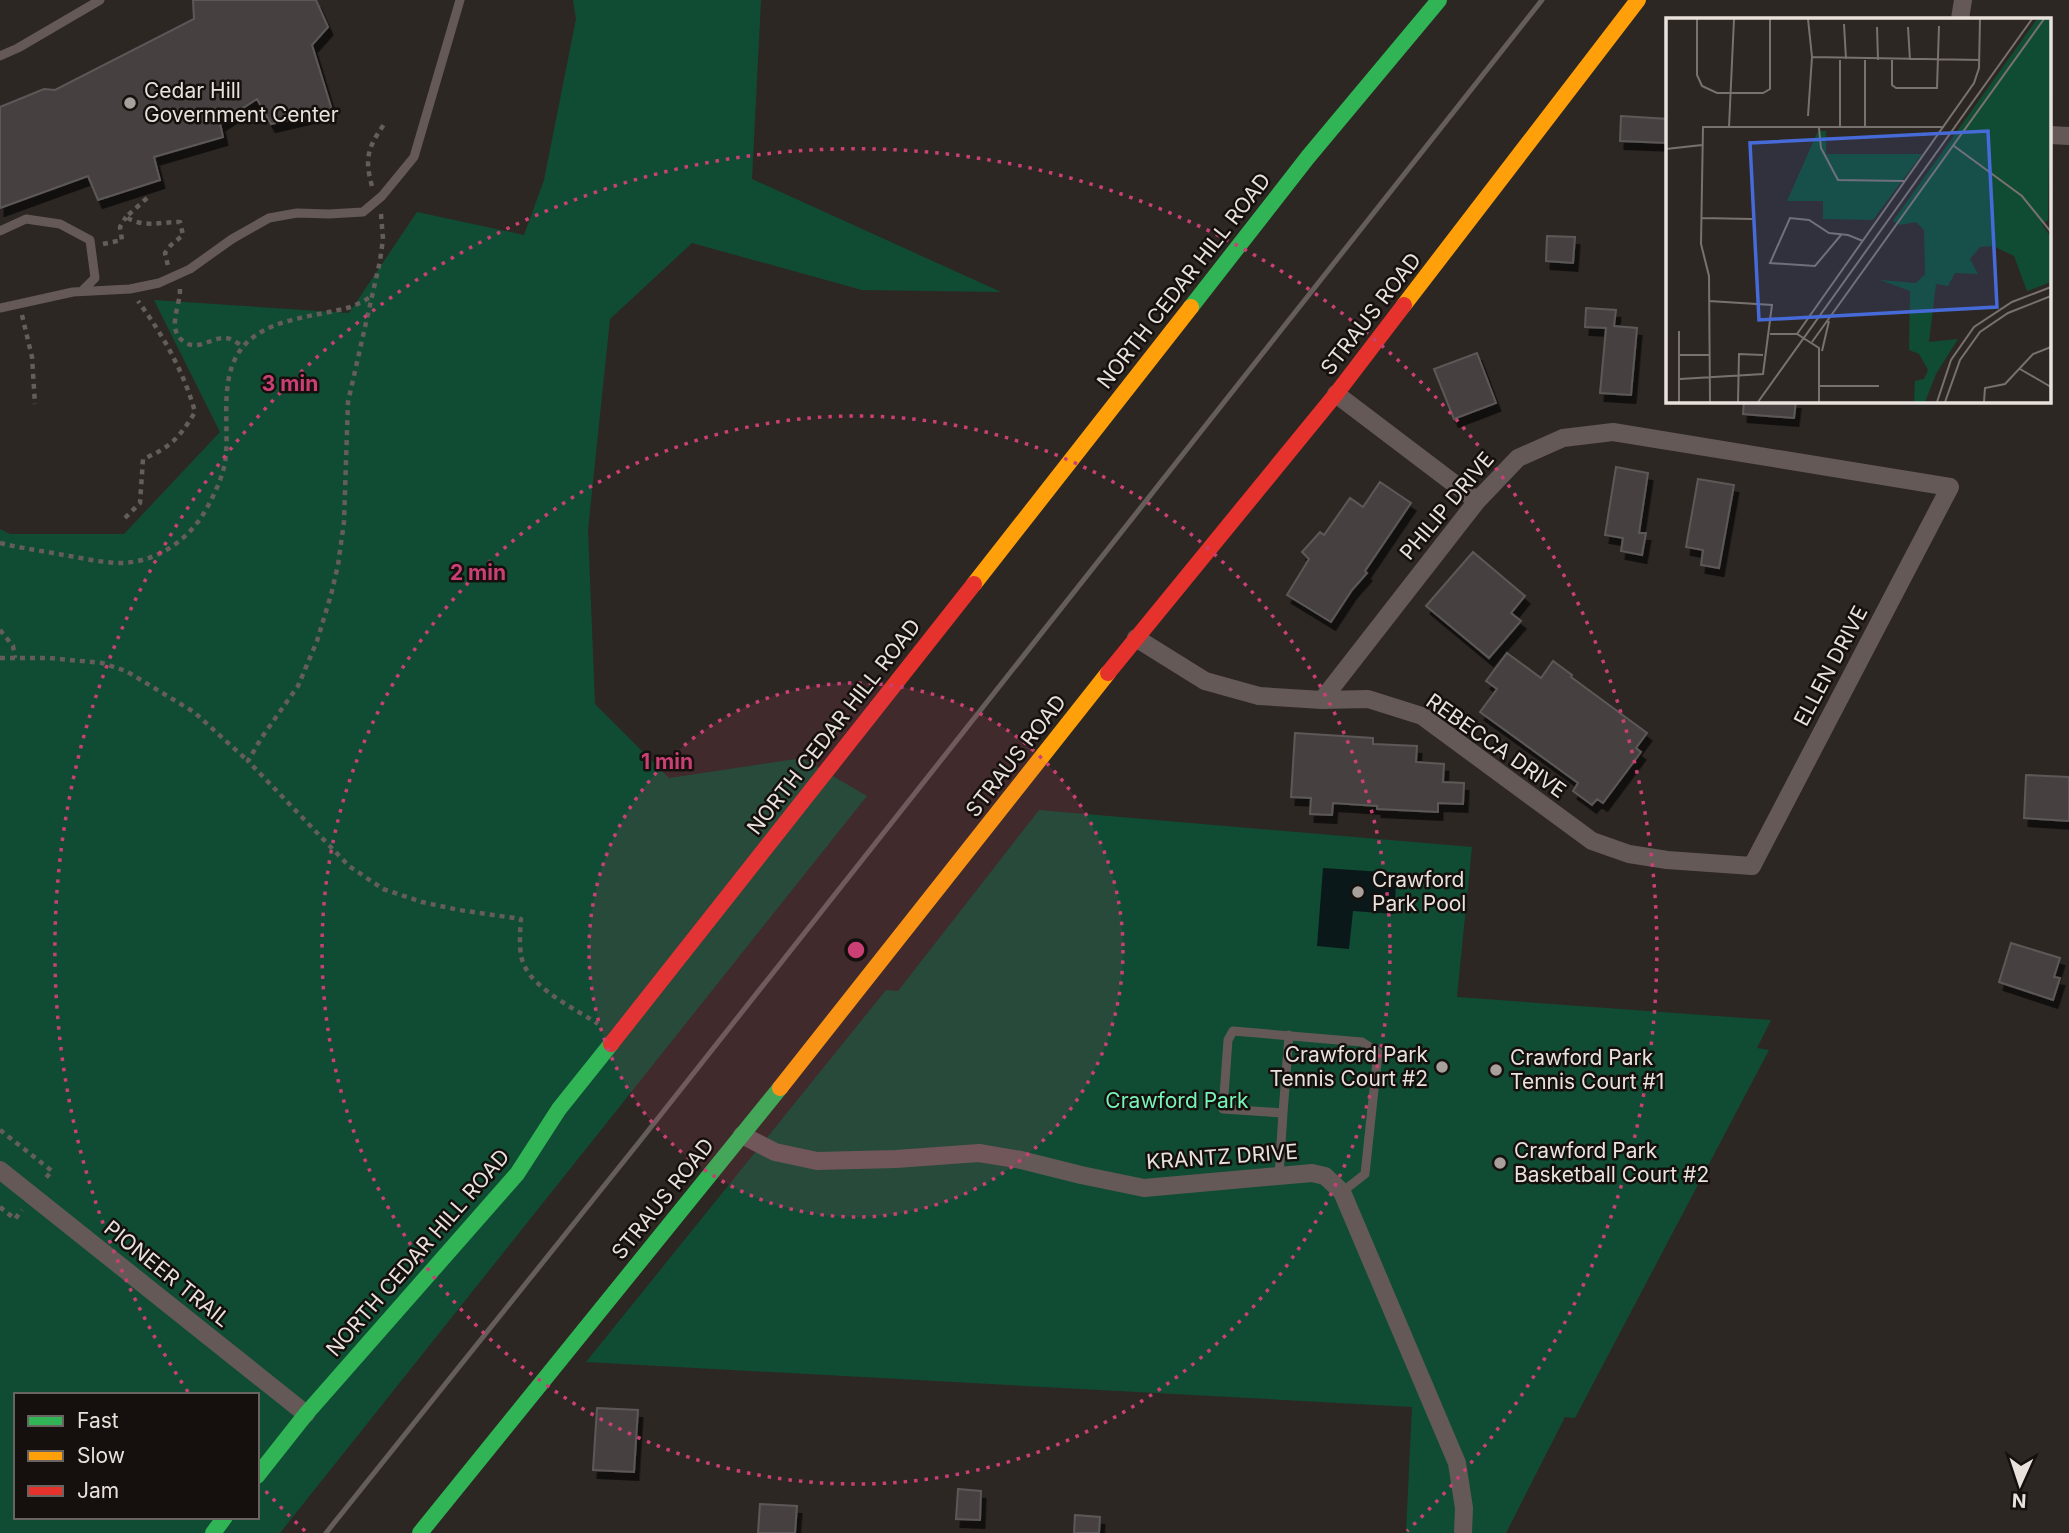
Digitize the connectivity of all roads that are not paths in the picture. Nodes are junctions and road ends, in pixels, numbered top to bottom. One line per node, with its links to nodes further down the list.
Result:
1 (100, 0): 7 (lane)
2 (460, 0): 9 (lane)
3 (1439, 0): 23 (street, NORTH CEDAR HILL ROAD)
4 (1638, 0): 11 (street, STRAUS ROAD)
5 (1963, 0): 6 (street)
6 (1960, 18)
7 (0, 57)
8 (0, 231): 9 (lane)
9 (82, 291): 10 (lane)
10 (0, 309)
11 (1336, 394): 13 (street); 14 (street, STRAUS ROAD)
12 (1950, 487): 13 (street, PHILIP DRIVE); 16 (street, ELLEN DRIVE)
13 (1477, 501): 15 (street, PHILIP DRIVE)
14 (1136, 638): 15 (street, REBECCA DRIVE); 19 (street, STRAUS ROAD)
15 (1322, 700): 16 (street, REBECCA DRIVE)
16 (1752, 866)
17 (1289, 1035): 18 (lane); 18 (lane); 22 (lane)
18 (1283, 1113): 21 (lane)
19 (742, 1135): 21 (street, KRANTZ DRIVE); 25 (street, STRAUS ROAD)
20 (0, 1170): 23 (street, PIONEER TRAIL)
21 (1279, 1177): 22 (street, KRANTZ DRIVE)
22 (1342, 1192): 26 (street)
23 (306, 1414): 24 (street, NORTH CEDAR HILL ROAD)
24 (259, 1473)
25 (420, 1533)
26 (1463, 1533)

